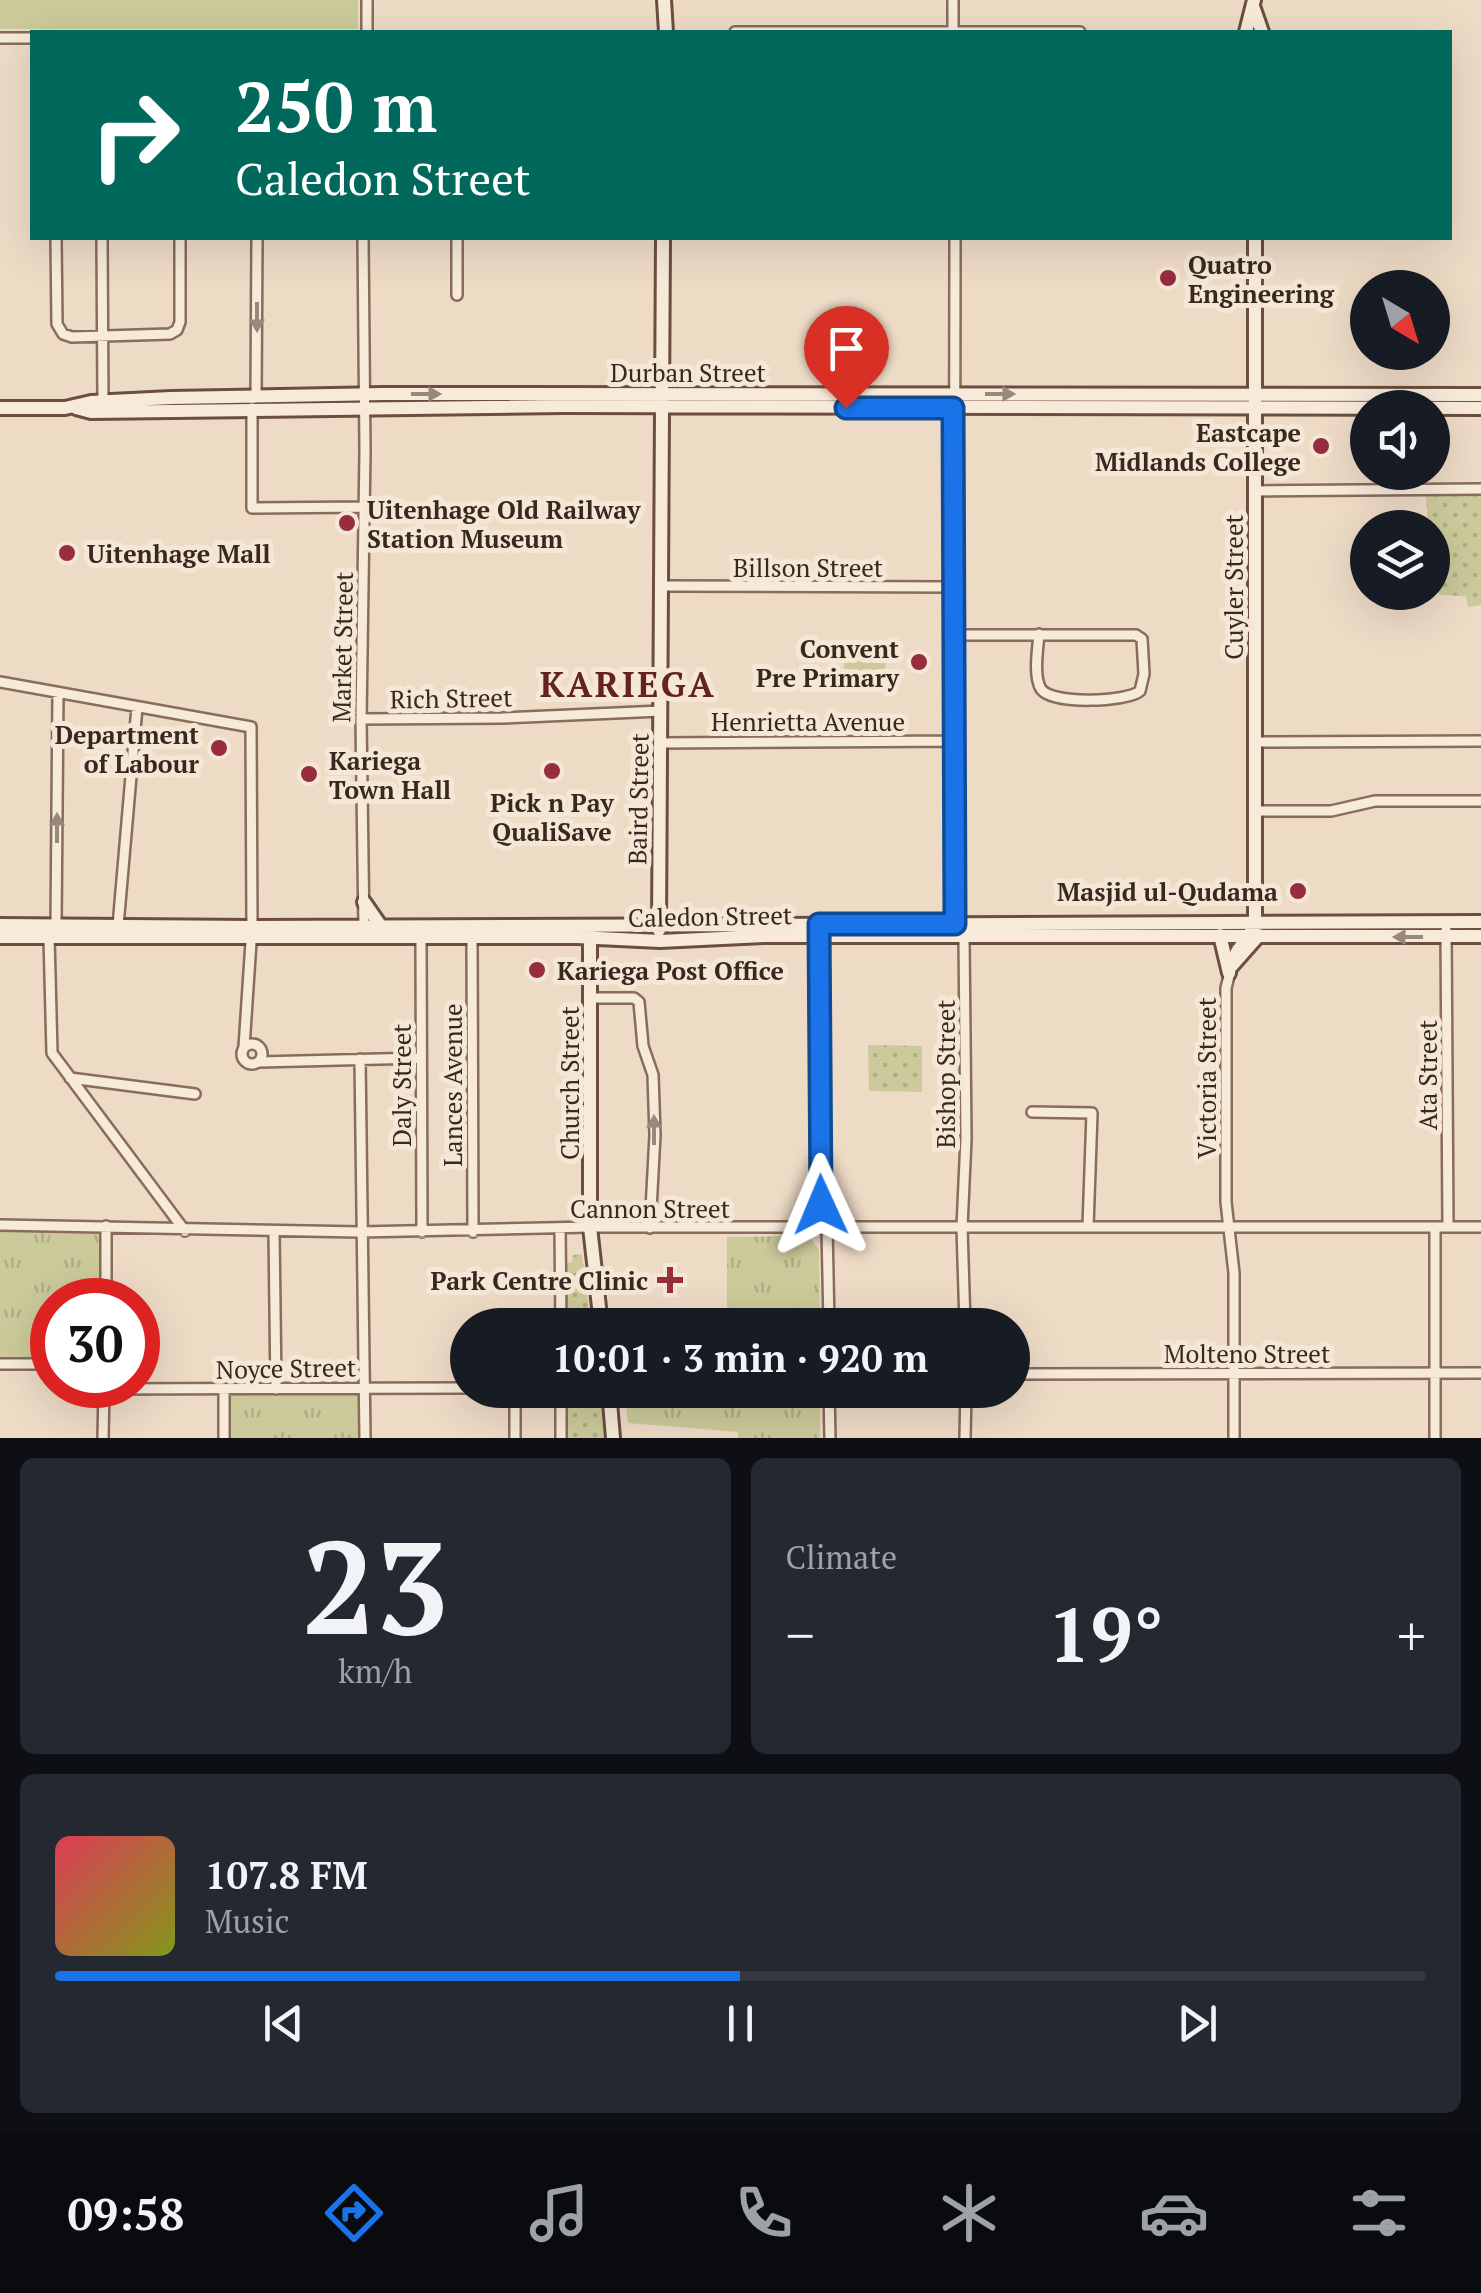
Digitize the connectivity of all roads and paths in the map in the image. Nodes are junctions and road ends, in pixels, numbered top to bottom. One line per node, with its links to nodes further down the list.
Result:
1 (368, 0): 5 (street)
2 (664, 0): 6 (main road)
3 (953, 0): 7 (street)
4 (1254, 4): 8 (main road)
5 (367, 30)
6 (666, 30)
7 (953, 30)
8 (1250, 30)
9 (0, 38): 10 (street)
10 (30, 38)
11 (56, 240): 21 (street)
12 (102, 240): 21 (street)
13 (180, 240): 21 (street)
14 (257, 240): 27 (street, one-way to 27)
15 (363, 240): 23 (street, Market Street)
16 (458, 240): 20 (street)
17 (662, 240): 24 (main road, Baird Street)
18 (954, 240): 25 (street)
19 (1254, 240): 26 (main road, Cuyler Street)
20 (457, 295)
21 (102, 335): 28 (street)
22 (1481, 395): 26 (main road, Durban Street)
23 (365, 401): 24 (main road, Durban Street); 27 (main road, Durban Street); 33 (street, Market Street)
24 (663, 401): 25 (main road, Durban Street); 34 (main road, Baird Street)
25 (954, 401): 26 (main road, Durban Street); 35 (street)
26 (1256, 401): 30 (main road, Durban Street); 32 (main road, Cuyler Street)
27 (254, 403): 28 (main road, Durban Street); 33 (street)
28 (103, 407): 29 (main road, Durban Street)
29 (0, 408)
30 (1481, 408)
31 (1481, 489): 32 (street)
32 (1255, 492): 46 (main road, Cuyler Street)
33 (364, 508): 42 (street, Market Street)
34 (662, 586): 35 (street, Billson Street); 41 (main road, Baird Street)
35 (953, 588): 37 (street)
36 (1039, 634): 36 (street); 37 (street)
37 (953, 635): 43 (street)
38 (0, 682): 39 (street)
39 (58, 694): 40 (street); 61 (street, one-way to 39)
40 (137, 707): 57 (street); 62 (street)
41 (661, 711): 42 (street, Rich Street); 45 (main road, Baird Street)
42 (361, 720): 49 (street, Market Street)
43 (955, 740): 45 (street, Henrietta Avenue); 54 (street)
44 (1481, 740): 46 (street)
45 (661, 742): 53 (main road, Baird Street)
46 (1257, 742): 48 (main road, Cuyler Street)
47 (1481, 801): 48 (street)
48 (1257, 810): 60 (main road, Cuyler Street)
49 (364, 902): 56 (main road); 63 (street, Market Street)
50 (1481, 922): 59 (main road, Caledon Street)
51 (577, 924): 52 (main road, Caledon Street); 56 (main road, Caledon Street); 70 (main road)
52 (604, 924): 53 (main road, Caledon Street); 70 (main road)
53 (659, 924): 58 (main road, Caledon Street); 71 (main road, Baird Street)
54 (955, 924): 58 (main road, Caledon Street); 60 (main road, Caledon Street); 67 (street)
55 (0, 925): 61 (main road, Caledon Street)
56 (380, 925): 63 (main road, Caledon Street)
57 (118, 926): 61 (main road, Caledon Street); 62 (main road, Caledon Street)
58 (819, 930): 67 (main road, Caledon Street); 71 (main road, Caledon Street); 92 (street)
59 (1446, 930): 60 (main road, Caledon Street); 65 (main road, Caledon Street); 88 (street, Ata Street)
60 (1254, 931): 64 (main road, Caledon Street); 72 (main road)
61 (52, 932): 62 (main road, Caledon Street); 66 (main road, Caledon Street); 79 (street)
62 (252, 932): 63 (main road, Caledon Street); 74 (street)
63 (364, 932): 68 (main road, Caledon Street)
64 (1220, 934): 67 (main road, Caledon Street); 72 (main road)
65 (1481, 936)
66 (0, 937)
67 (964, 937): 85 (street, Bishop Street)
68 (420, 938): 69 (main road, Caledon Street); 77 (street, Daly Street)
69 (472, 938): 70 (main road, Caledon Street); 98 (street, Lances Avenue)
70 (590, 939): 71 (main road, Caledon Street); 73 (main road, Church Street)
71 (660, 941)
72 (1229, 971): 86 (street, Victoria Street)
73 (592, 998): 84 (main road, Church Street); 91 (street, one-way to 73)
74 (246, 1024): 75 (street); 76 (street)
75 (244, 1047): 76 (street); 76 (street)
76 (259, 1052): 78 (street)
77 (420, 1058): 78 (street); 97 (street, Daly Street)
78 (360, 1059): 96 (street)
79 (70, 1078): 80 (street); 94 (street)
80 (196, 1094)
81 (1032, 1112): 93 (street)
82 (0, 1224): 83 (street, Cannon Street)
83 (106, 1226): 94 (street, Cannon Street); 99 (street)
84 (590, 1227): 90 (street, Cannon Street); 91 (street, Cannon Street); 101 (main road, Church Street)
85 (962, 1227): 92 (street, Cannon Street); 93 (street, Cannon Street); 103 (street, Bishop Street)
86 (1229, 1227): 87 (street, Cannon Street); 93 (street, Cannon Street); 106 (street, Victoria Street)
87 (1435, 1227): 88 (street, Cannon Street); 107 (street)
88 (1448, 1227): 89 (street, Cannon Street)
89 (1481, 1227)
90 (560, 1228): 98 (street, Cannon Street); 100 (street)
91 (650, 1228): 92 (street, Cannon Street)
92 (823, 1228): 102 (street)
93 (1088, 1228)
94 (185, 1231): 95 (street, Cannon Street)
95 (274, 1231): 96 (street, Cannon Street); 114 (street)
96 (360, 1232): 97 (street, Cannon Street); 111 (street)
97 (422, 1232): 98 (street, Cannon Street)
98 (472, 1232)
99 (106, 1278)
100 (561, 1308)
101 (600, 1308)
102 (829, 1308)
103 (965, 1308)
104 (0, 1364): 105 (street)
105 (30, 1364)
106 (1234, 1373): 107 (street, Molteno Street); 109 (street, Molteno Street); 129 (street, Victoria Street)
107 (1435, 1373): 108 (street, Molteno Street); 130 (street)
108 (1481, 1373)
109 (1030, 1374)
110 (160, 1388): 113 (street, Noyce Street)
111 (364, 1388): 112 (street, Noyce Street); 114 (street, Noyce Street); 123 (street)
112 (450, 1388)
113 (224, 1389): 114 (street, Noyce Street); 122 (street)
114 (276, 1389)
115 (104, 1408): 121 (street)
116 (515, 1408): 124 (street)
117 (561, 1408): 125 (street)
118 (610, 1408): 126 (main road)
119 (830, 1408): 127 (street)
120 (966, 1408): 128 (street)
121 (103, 1438)
122 (224, 1438)
123 (364, 1438)
124 (515, 1438)
125 (561, 1438)
126 (613, 1438)
127 (830, 1438)
128 (966, 1438)
129 (1234, 1438)
130 (1435, 1438)

